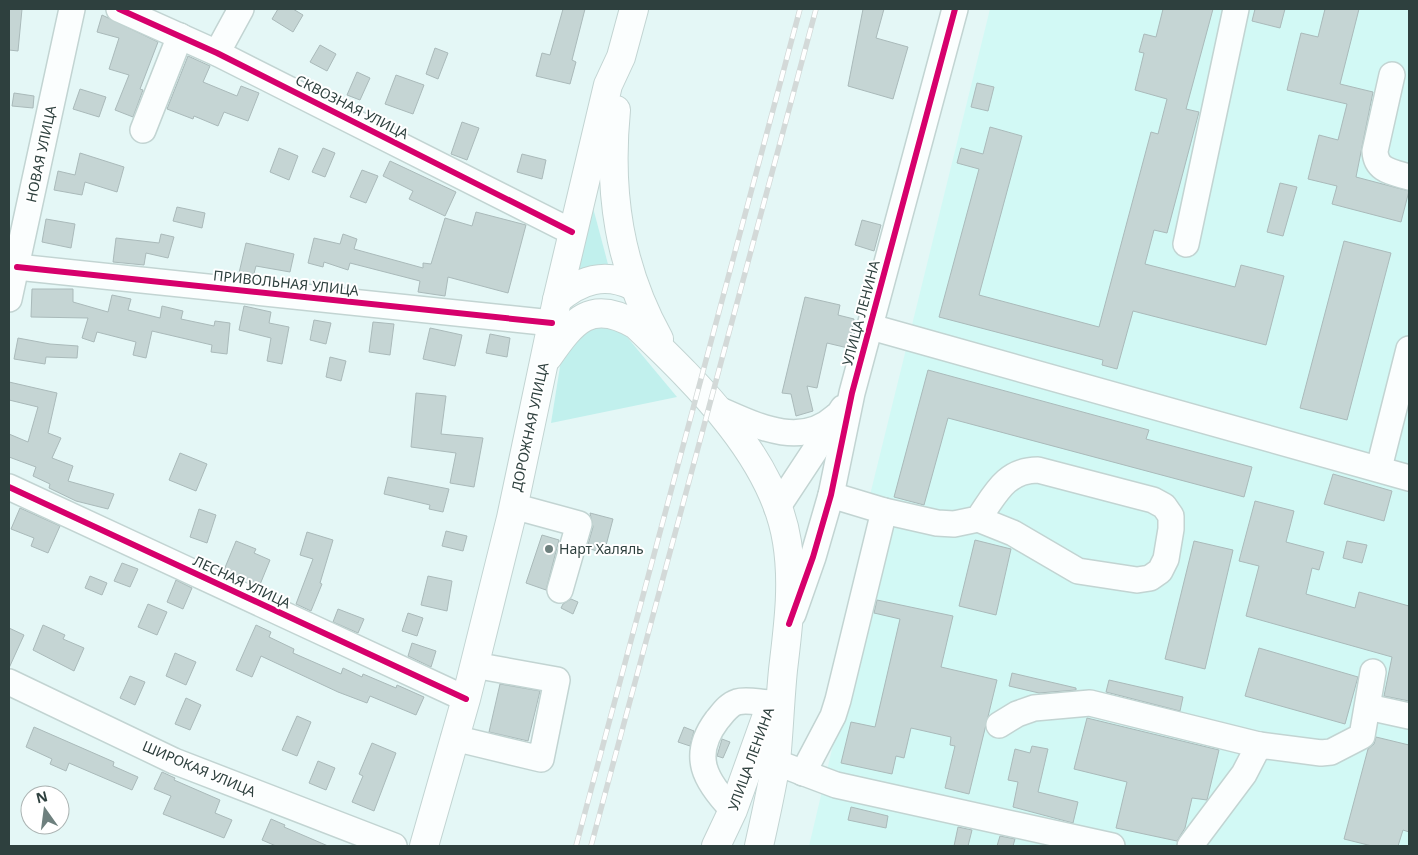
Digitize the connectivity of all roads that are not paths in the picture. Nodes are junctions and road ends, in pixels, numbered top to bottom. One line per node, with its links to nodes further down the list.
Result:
1 (72, 9): 16 (street, НОВАЯ УЛИЦА)
2 (119, 9): 7 (street, СКВОЗНАЯ УЛИЦА)
3 (241, 9): 8 (street)
4 (634, 9): 9 (main road, ДОРОЖНАЯ УЛИЦА)
5 (955, 9): 20 (street, УЛИЦА ЛЕНИНА)
6 (1236, 9): 15 (street)
7 (180, 36): 8 (street, СКВОЗНАЯ УЛИЦА); 11 (street)
8 (217, 53): 14 (street, СКВОЗНАЯ УЛИЦА)
9 (621, 57): 12 (main road); 14 (main road, ДОРОЖНАЯ УЛИЦА)
10 (1392, 75): 13 (street)
11 (143, 130)
12 (613, 143): 14 (main road); 17 (main road)
13 (1409, 176)
14 (572, 232): 19 (main road, ДОРОЖНАЯ УЛИЦА)
15 (1186, 244)
16 (18, 267): 18 (street, НОВАЯ УЛИЦА); 19 (street, ПРИВОЛЬНАЯ УЛИЦА)
17 (633, 286): 19 (main road); 22 (main road)
18 (9, 299)
19 (554, 312): 23 (main road, ДОРОЖНАЯ УЛИЦА)
20 (871, 327): 24 (street, УЛИЦА ЛЕНИНА); 26 (street)
21 (1409, 349): 26 (street)
22 (670, 358): 23 (main road); 25 (main road)
23 (544, 363): 30 (main road, ДОРОЖНАЯ УЛИЦА)
24 (846, 402): 25 (street); 29 (street, УЛИЦА ЛЕНИНА); 31 (street, УЛИЦА ЛЕНИНА)
25 (718, 409): 31 (main road)
26 (1379, 468): 27 (street)
27 (1409, 478)
28 (9, 487): 40 (street, ЛЕСНАЯ УЛИЦА)
29 (831, 495): 32 (street); 35 (street, УЛИЦА ЛЕНИНА)
30 (513, 506): 34 (street); 36 (main road, ДОРОЖНАЯ УЛИЦА)
31 (777, 508): 35 (main road)
32 (884, 511): 33 (street); 48 (street)
33 (978, 519): 33 (street)
34 (560, 590)
35 (789, 624): 37 (main road, УЛИЦА ЛЕНИНА)
36 (474, 665): 40 (main road, ДОРОЖНАЯ УЛИЦА); 45 (street)
37 (783, 670): 41 (main road, УЛИЦА ЛЕНИНА); 47 (main road, УЛИЦА ЛЕНИНА)
38 (1372, 672): 42 (street)
39 (9, 682): 50 (street, ШИРОКАЯ УЛИЦА)
40 (466, 699): 45 (main road, ДОРОЖНАЯ УЛИЦА)
41 (771, 703): 49 (main road, УЛИЦА ЛЕНИНА); 49 (street)
42 (1368, 707): 43 (street); 46 (street)
43 (1409, 716)
44 (999, 725): 46 (street)
45 (454, 738): 51 (main road, ДОРОЖНАЯ УЛИЦА)
46 (1259, 745): 55 (street)
47 (775, 762): 48 (street); 53 (main road, УЛИЦА ЛЕНИНА)
48 (803, 773): 54 (street)
49 (733, 810): 52 (main road, УЛИЦА ЛЕНИНА)
50 (394, 846)
51 (424, 846)
52 (716, 846)
53 (759, 846)
54 (1112, 846)
55 (1190, 846)

